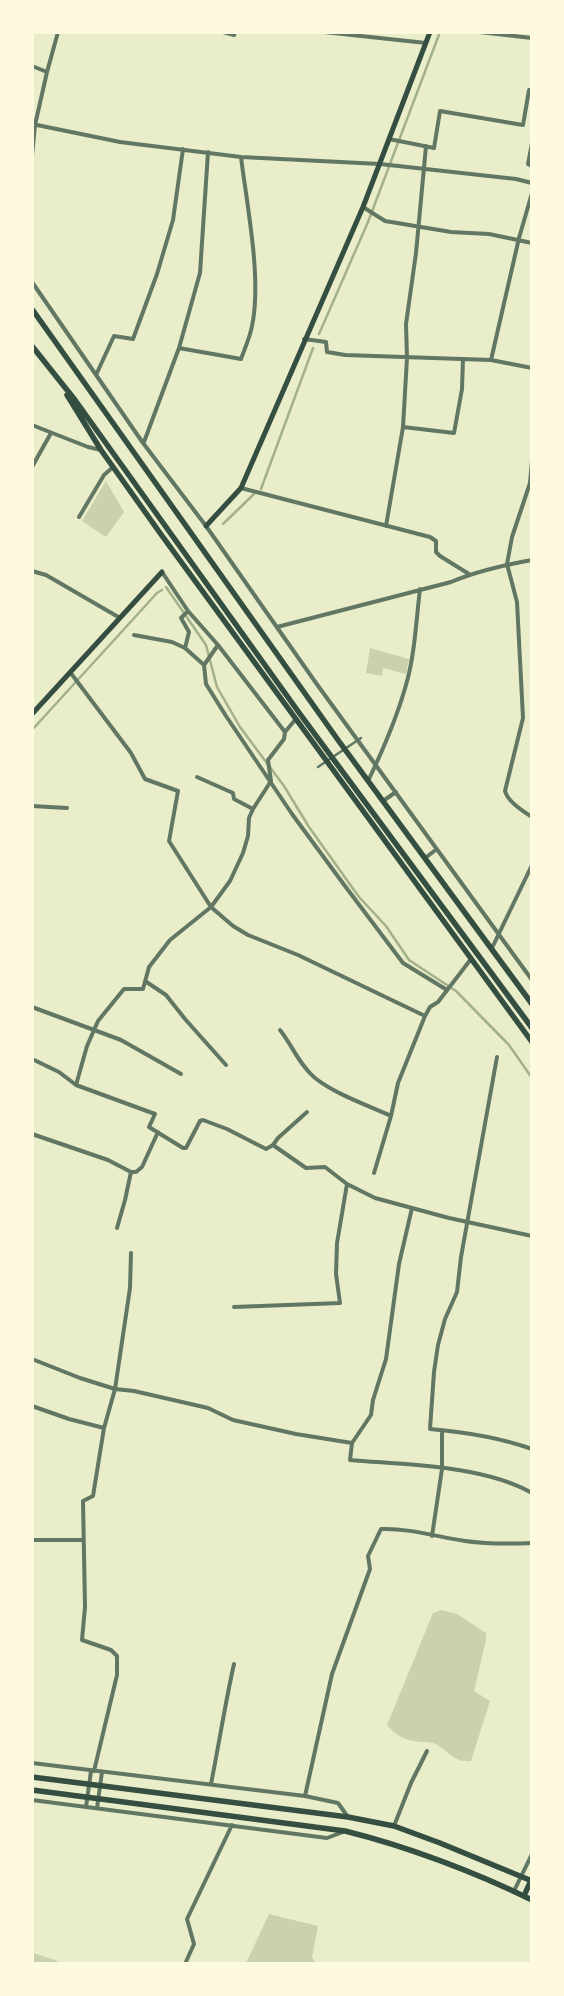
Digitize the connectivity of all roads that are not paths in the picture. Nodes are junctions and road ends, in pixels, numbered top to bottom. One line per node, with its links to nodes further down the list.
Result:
1 (58, 32): 10 (street)
2 (223, 32): 3 (street)
3 (235, 32)
4 (324, 32): 8 (street)
5 (430, 32): 8 (main road)
6 (479, 32): 7 (street)
7 (532, 38)
8 (426, 43): 13 (main road)
9 (32, 66): 10 (street)
10 (47, 72): 12 (street)
11 (532, 90): 15 (street)
12 (34, 125): 16 (street); 18 (street)
13 (389, 139): 15 (street); 20 (main road)
14 (532, 143): 21 (street)
15 (426, 146): 22 (street)
16 (183, 149): 17 (street); 39 (street)
17 (208, 152): 19 (street); 33 (street)
18 (32, 156)
19 (241, 157): 20 (street); 33 (street)
20 (380, 164): 22 (street); 25 (main road)
21 (532, 166)
22 (425, 169): 23 (street); 26 (street)
23 (532, 183)
24 (532, 193): 27 (street)
25 (363, 207): 26 (street); 31 (main road)
26 (418, 227): 27 (street); 34 (street)
27 (519, 238): 28 (street); 36 (street)
28 (532, 242)
29 (32, 282): 39 (street)
30 (32, 309): 74 (main road)
31 (304, 339): 34 (street); 48 (main road)
32 (32, 346): 37 (main road)
33 (179, 348): 43 (street)
34 (407, 358): 35 (street); 41 (street)
35 (463, 359): 36 (street); 41 (street)
36 (491, 360): 38 (street)
37 (50, 368): 44 (main road); 94 (main road)
38 (532, 368)
39 (96, 375): 43 (street)
40 (32, 425): 42 (street)
41 (403, 427): 51 (street)
42 (52, 433): 44 (street); 47 (street)
43 (143, 443): 50 (street)
44 (101, 450): 46 (main road)
45 (532, 460): 53 (street)
46 (113, 466): 49 (street); 67 (main road)
47 (32, 467)
48 (241, 488): 50 (main road); 51 (street)
49 (79, 517)
50 (206, 526): 60 (street)
51 (386, 526): 56 (street)
52 (532, 560): 53 (street)
53 (507, 564): 56 (street); 80 (street)
54 (32, 571): 59 (street)
55 (162, 572): 58 (street); 59 (main road)
56 (470, 574): 57 (street)
57 (420, 590): 60 (street); 70 (street)
58 (188, 611): 62 (street); 63 (street)
59 (120, 618): 65 (main road)
60 (277, 627): 69 (street)
61 (134, 635): 63 (street)
62 (218, 645): 64 (street); 68 (street)
63 (185, 648): 64 (street)
64 (204, 665): 73 (street)
65 (70, 672): 66 (main road); 84 (street)
66 (32, 714)
67 (295, 720): 68 (street); 87 (main road)
68 (285, 732): 73 (street)
69 (359, 739): 70 (street); 71 (street)
70 (376, 765): 74 (street); 75 (street)
71 (318, 767)
72 (197, 777): 79 (street)
73 (271, 781): 79 (street); 90 (street)
74 (368, 781): 76 (main road)
75 (396, 792): 76 (street); 81 (street)
76 (383, 801): 82 (main road)
77 (32, 806): 78 (street)
78 (67, 808)
79 (253, 808): 84 (street)
80 (532, 817)
81 (437, 849): 82 (street); 85 (street)
82 (425, 858): 86 (main road)
83 (532, 865): 85 (street)
84 (211, 908): 89 (street); 93 (street)
85 (498, 934): 86 (street); 88 (street)
86 (492, 949): 91 (main road)
87 (471, 959): 90 (street); 97 (main road)
88 (532, 980)
89 (145, 981): 95 (street); 100 (street)
90 (447, 990): 93 (street)
91 (532, 1004)
92 (32, 1008): 95 (street)
93 (425, 1016): 104 (street)
94 (532, 1028)
95 (94, 1030): 101 (street); 102 (street)
96 (280, 1030): 104 (street)
97 (532, 1042)
98 (497, 1057): 112 (street)
99 (32, 1059): 102 (street)
100 (226, 1065)
101 (181, 1074)
102 (76, 1085): 105 (street)
103 (307, 1112): 107 (street)
104 (392, 1116): 109 (street)
105 (158, 1132): 107 (street); 108 (street)
106 (32, 1134): 108 (street)
107 (273, 1145): 110 (street)
108 (131, 1172): 113 (street)
109 (374, 1173)
110 (347, 1184): 111 (street); 116 (street)
111 (412, 1208): 112 (street); 122 (street)
112 (469, 1222): 114 (street); 121 (street)
113 (117, 1228)
114 (532, 1236)
115 (131, 1253): 118 (street)
116 (234, 1307)
117 (32, 1359): 118 (street)
118 (115, 1389): 120 (street); 122 (street)
119 (32, 1406): 120 (street)
120 (104, 1428): 128 (street)
121 (442, 1430): 123 (street); 124 (street)
122 (352, 1443): 124 (street)
123 (532, 1449)
124 (442, 1469): 125 (street); 126 (street)
125 (532, 1493)
126 (432, 1536): 129 (street); 138 (street)
127 (32, 1540): 128 (street)
128 (83, 1540): 133 (street)
129 (532, 1543)
130 (234, 1664): 136 (street)
131 (426, 1751): 144 (street)
132 (32, 1763): 133 (street)
133 (93, 1771): 134 (street); 140 (street)
134 (102, 1772): 136 (street); 141 (street)
135 (32, 1777): 142 (main road)
136 (211, 1784): 138 (street)
137 (32, 1790): 145 (main road)
138 (305, 1796): 142 (street)
139 (32, 1800): 140 (street)
140 (86, 1807): 141 (street)
141 (97, 1808): 143 (street)
142 (348, 1817): 144 (main road)
143 (232, 1825): 145 (street); 152 (street)
144 (394, 1826): 147 (main road)
145 (345, 1831): 149 (main road)
146 (532, 1854): 147 (street)
147 (522, 1876): 148 (main road); 149 (street)
148 (531, 1880): 150 (main road)
149 (514, 1891): 150 (main road)
150 (524, 1896): 151 (main road)
151 (532, 1900)
152 (185, 1964)

